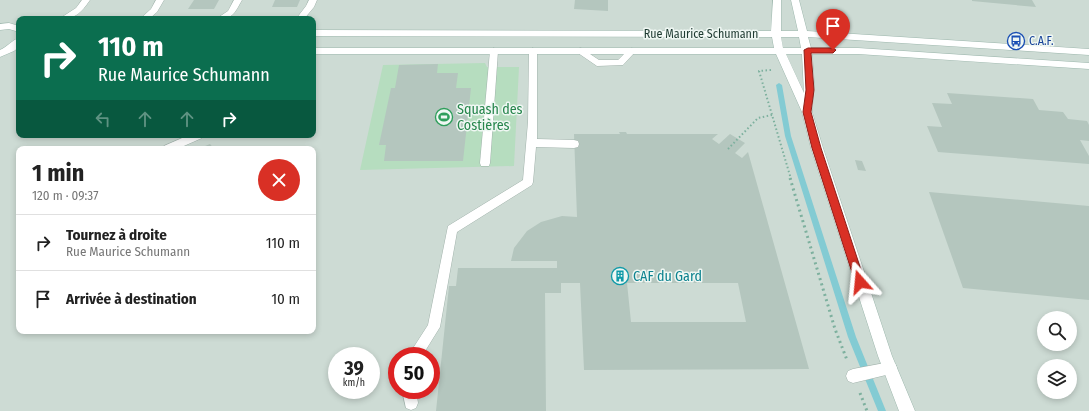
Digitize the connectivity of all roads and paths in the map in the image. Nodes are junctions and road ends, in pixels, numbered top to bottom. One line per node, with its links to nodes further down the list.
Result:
1 (86, 0): 7 (lane)
2 (160, 0): 8 (lane)
3 (238, 0): 9 (lane)
4 (313, 0): 10 (lane)
5 (777, 0): 14 (main road)
6 (794, 0): 15 (main road)
7 (68, 16)
8 (147, 16)
9 (226, 16)
10 (302, 16)
11 (0, 27): 12 (main road)
12 (16, 28)
13 (316, 33): 14 (main road, Rue Maurice Schumann)
14 (776, 34): 15 (main road, Rue Maurice Schumann); 17 (main road)
15 (803, 34): 18 (main road); 23 (main road, Rue Maurice Schumann)
16 (16, 43): 24 (main road)
17 (779, 50): 18 (main road, Rue Maurice Schumann); 22 (main road, Rue Maurice Schumann); 27 (main road)
18 (808, 50): 25 (main road, Rue Maurice Schumann); 27 (main road)
19 (16, 51): 24 (main road)
20 (316, 51): 21 (main road, Rue Maurice Schumann)
21 (494, 51): 22 (main road, Rue Maurice Schumann); 34 (lane)
22 (534, 51): 30 (lane)
23 (1089, 52)
24 (2, 53)
25 (1089, 66)
26 (773, 70): 28 (path)
27 (807, 112): 36 (main road)
28 (772, 115): 33 (path); 37 (path)
29 (192, 138): 32 (lane)
30 (532, 142): 31 (lane); 35 (lane)
31 (574, 144)
32 (174, 146)
33 (728, 149)
34 (485, 163)
35 (421, 347)
36 (884, 369): 37 (lane); 39 (main road)
37 (854, 376): 38 (path)
38 (867, 411)
39 (907, 411)

